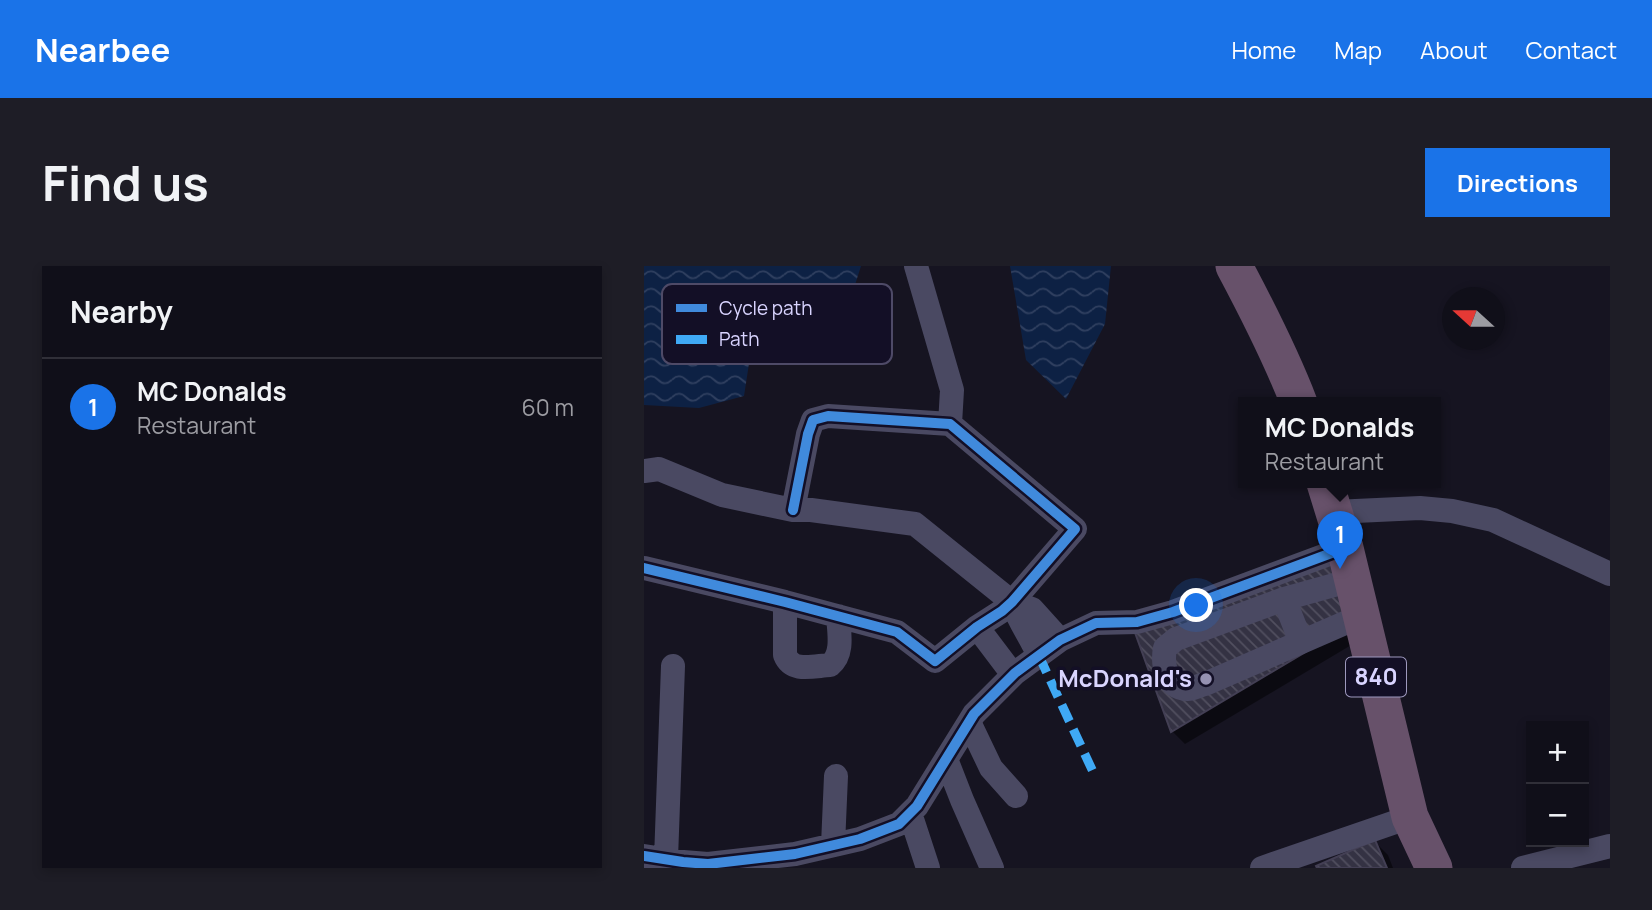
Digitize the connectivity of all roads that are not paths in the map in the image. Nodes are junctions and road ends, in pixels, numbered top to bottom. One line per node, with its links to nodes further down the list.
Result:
1 (916, 266): 4 (street)
2 (1234, 266): 3 (highway)
3 (1297, 397)
4 (950, 424): 7 (street); 13 (street)
5 (644, 471): 7 (street)
6 (1330, 498): 8 (highway, 840); 10 (street)
7 (793, 510): 13 (street)
8 (1348, 564): 11 (street); 15 (highway, 840); 17 (street)
9 (644, 568): 12 (street)
10 (1610, 574)
11 (1284, 599): 18 (street); 18 (street)
12 (785, 602): 14 (street); 14 (street)
13 (1012, 603): 16 (street); 17 (street); 19 (street)
14 (838, 616): 16 (street)
15 (1361, 616): 18 (street); 27 (highway, 840)
16 (977, 627): 21 (street)
17 (1060, 640): 19 (street)
18 (1301, 642)
19 (1039, 656): 21 (street)
20 (673, 666): 30 (street)
21 (1015, 673): 22 (street)
22 (969, 722): 23 (street); 25 (street)
23 (946, 759): 26 (street); 34 (street)
24 (836, 776): 28 (street)
25 (1016, 796)
26 (910, 813): 28 (street); 33 (street)
27 (1410, 817): 35 (street); 36 (highway, 840)
28 (833, 845): 31 (street)
29 (1610, 846): 37 (street)
30 (668, 861): 32 (street)
31 (797, 861): 32 (street)
32 (708, 866)
33 (929, 868)
34 (992, 868)
35 (1262, 868)
36 (1434, 868)
37 (1522, 868)

